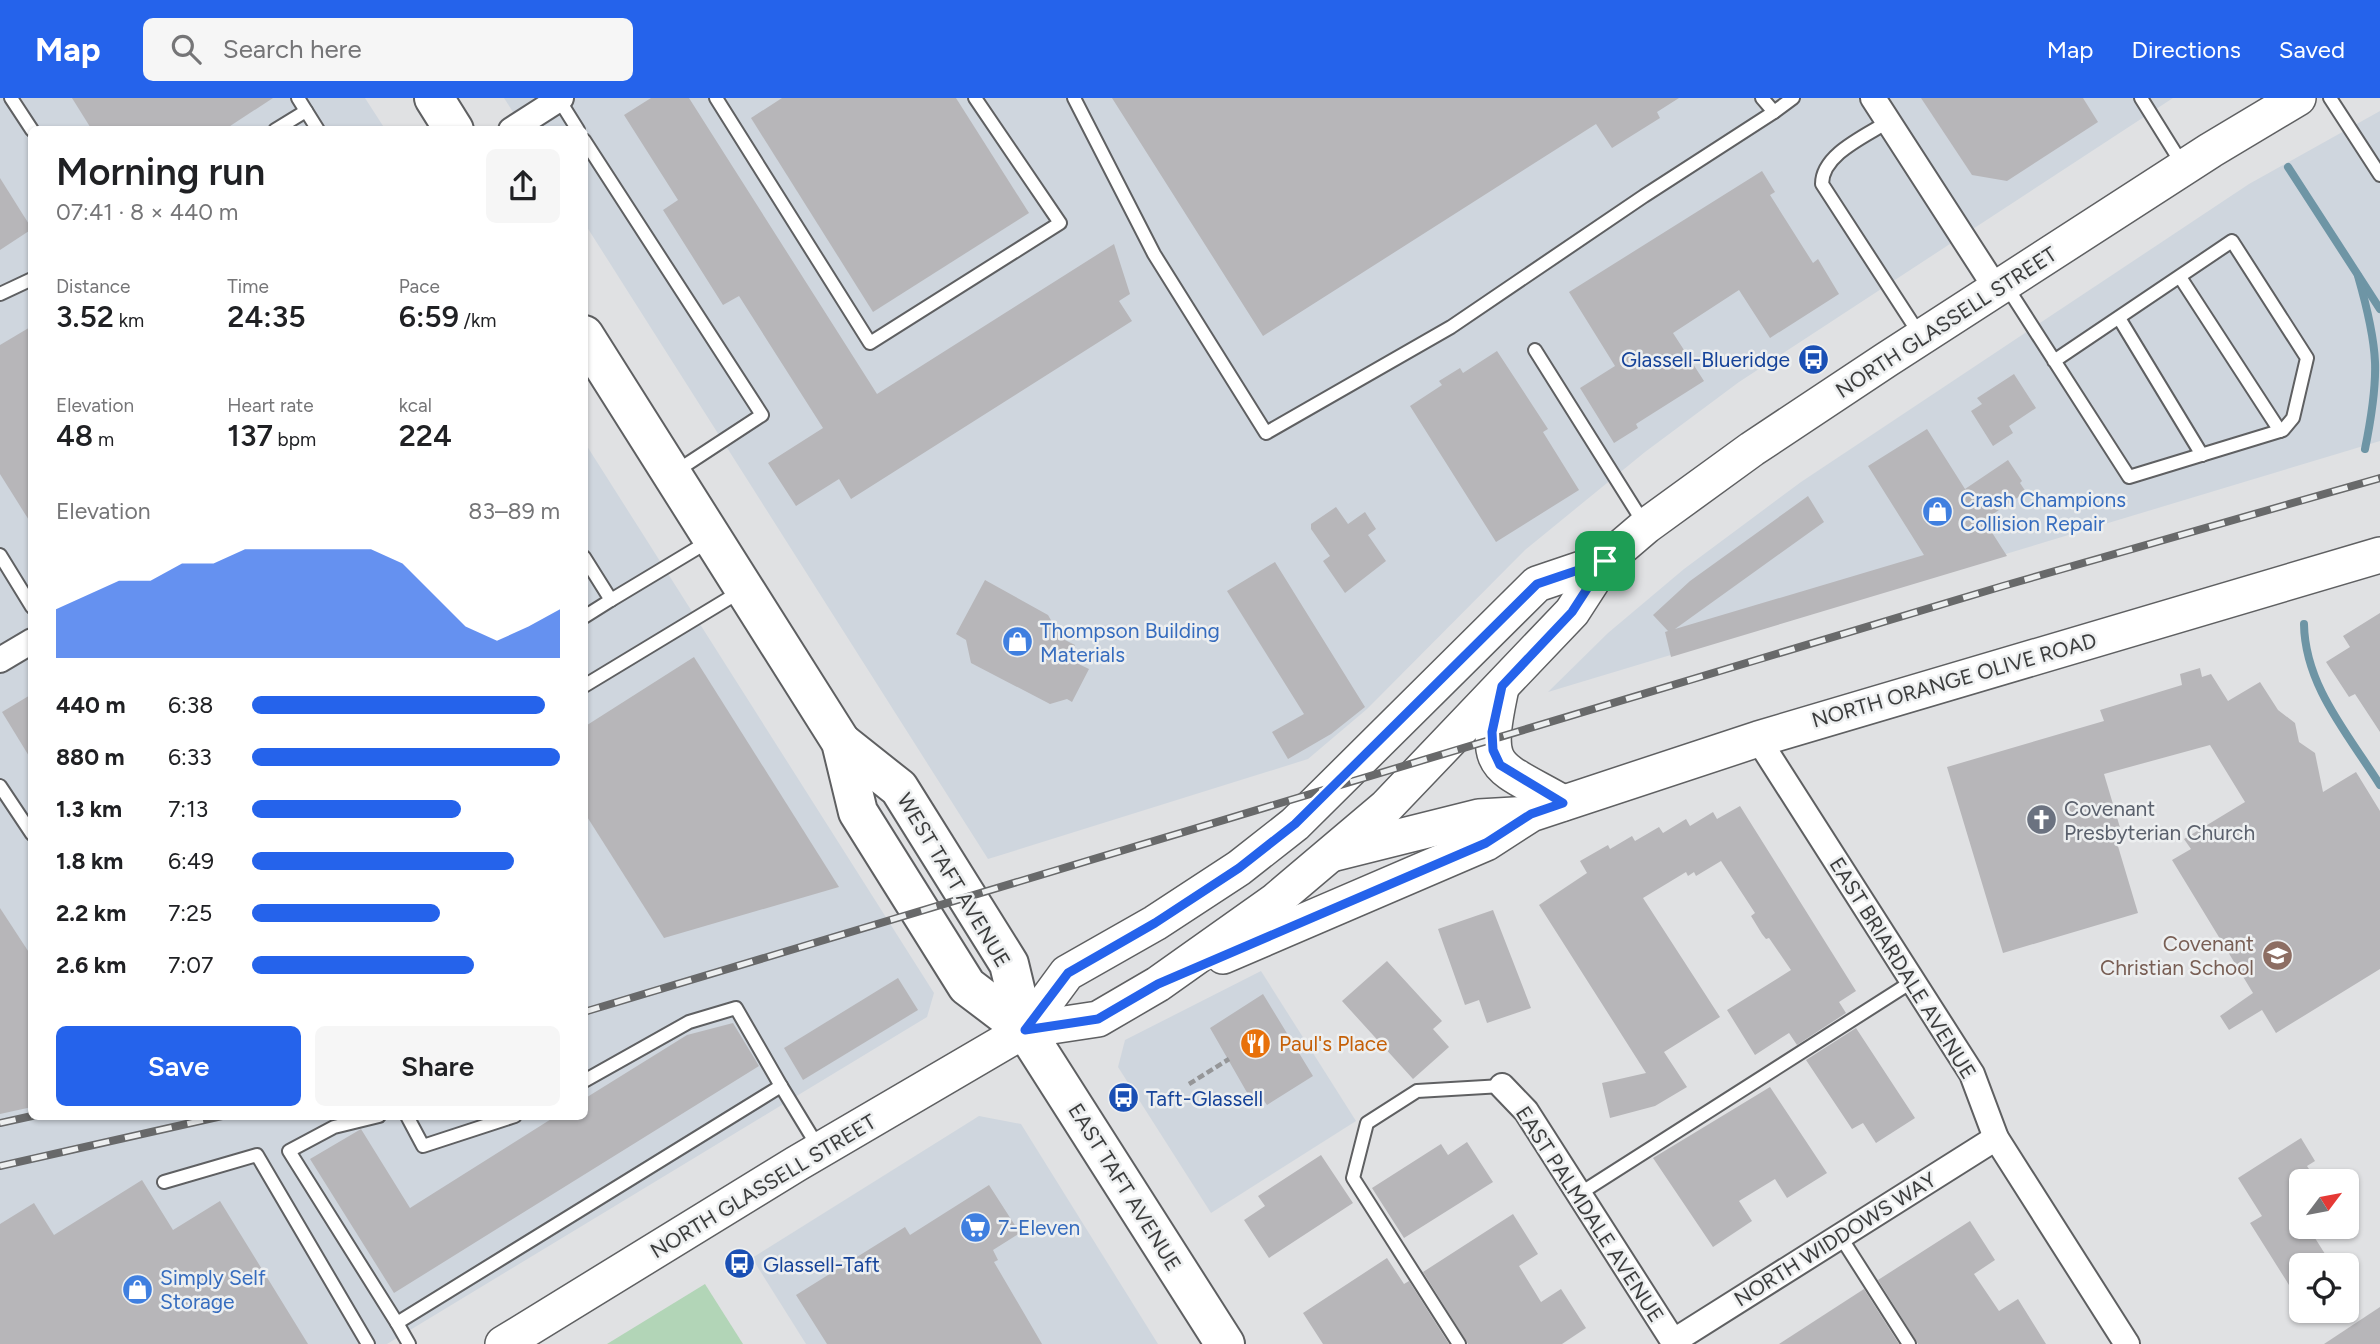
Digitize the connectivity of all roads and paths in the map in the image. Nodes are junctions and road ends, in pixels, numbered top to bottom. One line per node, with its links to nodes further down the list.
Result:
1 (12, 98): 17 (lane)
2 (298, 98): 14 (lane)
3 (434, 98): 20 (main road)
4 (975, 98): 13 (lane)
5 (1074, 98): 15 (lane)
6 (1762, 98): 15 (lane)
7 (1793, 98): 15 (lane)
8 (1873, 98): 16 (street)
9 (2141, 98): 24 (lane)
10 (2298, 98): 24 (main road, NORTH GLASSELL STREET)
11 (2330, 98): 25 (lane)
12 (559, 99): 21 (street); 22 (lane)
13 (721, 100)
14 (306, 111): 18 (lane); 19 (lane)
15 (1774, 113)
16 (1889, 121): 28 (street); 31 (lane)
17 (30, 126)
18 (282, 126)
19 (315, 126)
20 (452, 126)
21 (518, 126)
22 (576, 126)
23 (588, 146): 37 (lane)
24 (2185, 167): 28 (main road, NORTH GLASSELL STREET)
25 (2380, 175)
26 (2180, 277): 30 (lane); 35 (lane); 35 (lane)
27 (28, 281): 29 (lane)
28 (2001, 287): 31 (main road, NORTH GLASSELL STREET); 34 (lane)
29 (0, 294)
30 (2119, 318): 34 (lane); 36 (lane)
31 (1922, 338): 38 (main road, NORTH GLASSELL STREET)
32 (588, 341): 37 (main road, WEST TAFT AVENUE)
33 (1535, 350): 38 (lane)
34 (2054, 361): 36 (lane)
35 (2280, 431): 36 (lane)
36 (2202, 455)
37 (672, 474): 39 (main road, WEST TAFT AVENUE)
38 (1646, 526): 42 (main road, NORTH GLASSELL STREET)
39 (713, 538): 44 (main road, WEST TAFT AVENUE); 45 (lane)
40 (2380, 555): 52 (main road, NORTH ORANGE OLIVE ROAD)
41 (1, 559): 46 (lane)
42 (1605, 561): 51 (main road, NORTH GLASSELL STREET); 57 (main road, NORTH GLASSELL STREET)
43 (588, 563): 45 (lane)
44 (745, 589): 50 (lane); 60 (main road, WEST TAFT AVENUE)
45 (611, 600): 47 (lane)
46 (28, 601)
47 (588, 614)
48 (28, 643): 49 (street)
49 (0, 660)
50 (588, 684)
51 (1502, 686): 54 (main road); 56 (main road, NORTH GLASSELL STREET)
52 (1758, 738): 54 (main road, NORTH ORANGE OLIVE ROAD); 58 (street, EAST BRIARDALE AVENUE)
53 (0, 786): 55 (lane)
54 (1547, 808): 56 (main road, NORTH ORANGE OLIVE ROAD); 59 (main road, NORTH ORANGE OLIVE ROAD)
55 (28, 828)
56 (1334, 854): 57 (main road, NORTH ORANGE OLIVE ROAD); 59 (main road, NORTH GLASSELL STREET)
57 (1239, 868): 60 (main road, NORTH GLASSELL STREET)
58 (1913, 981): 69 (street, EAST BRIARDALE AVENUE); 72 (lane)
59 (1158, 984): 60 (main road, NORTH GLASSELL STREET)
60 (1025, 1030): 70 (main road, NORTH GLASSELL STREET); 79 (main road, EAST TAFT AVENUE)
61 (1229, 1059): 63 (path)
62 (588, 1079): 64 (lane)
63 (1189, 1084)
64 (781, 1086): 70 (lane); 74 (lane)
65 (1502, 1086): 72 (street, EAST PALMDALE AVENUE); 80 (lane)
66 (363, 1120): 74 (lane)
67 (409, 1120): 68 (lane)
68 (503, 1120)
69 (1996, 1138): 73 (street, NORTH WIDDOWS WAY); 82 (street, EAST BRIARDALE AVENUE)
70 (820, 1150): 78 (main road, NORTH GLASSELL STREET)
71 (164, 1182): 76 (lane)
72 (1579, 1194): 75 (street, EAST PALMDALE AVENUE)
73 (1840, 1236): 75 (street, NORTH WIDDOWS WAY); 81 (lane)
74 (397, 1323): 77 (lane)
75 (1674, 1343)
76 (368, 1344)
77 (409, 1344)
78 (503, 1344)
79 (1225, 1344)
80 (1459, 1344)
81 (1909, 1344)
82 (2127, 1344)

